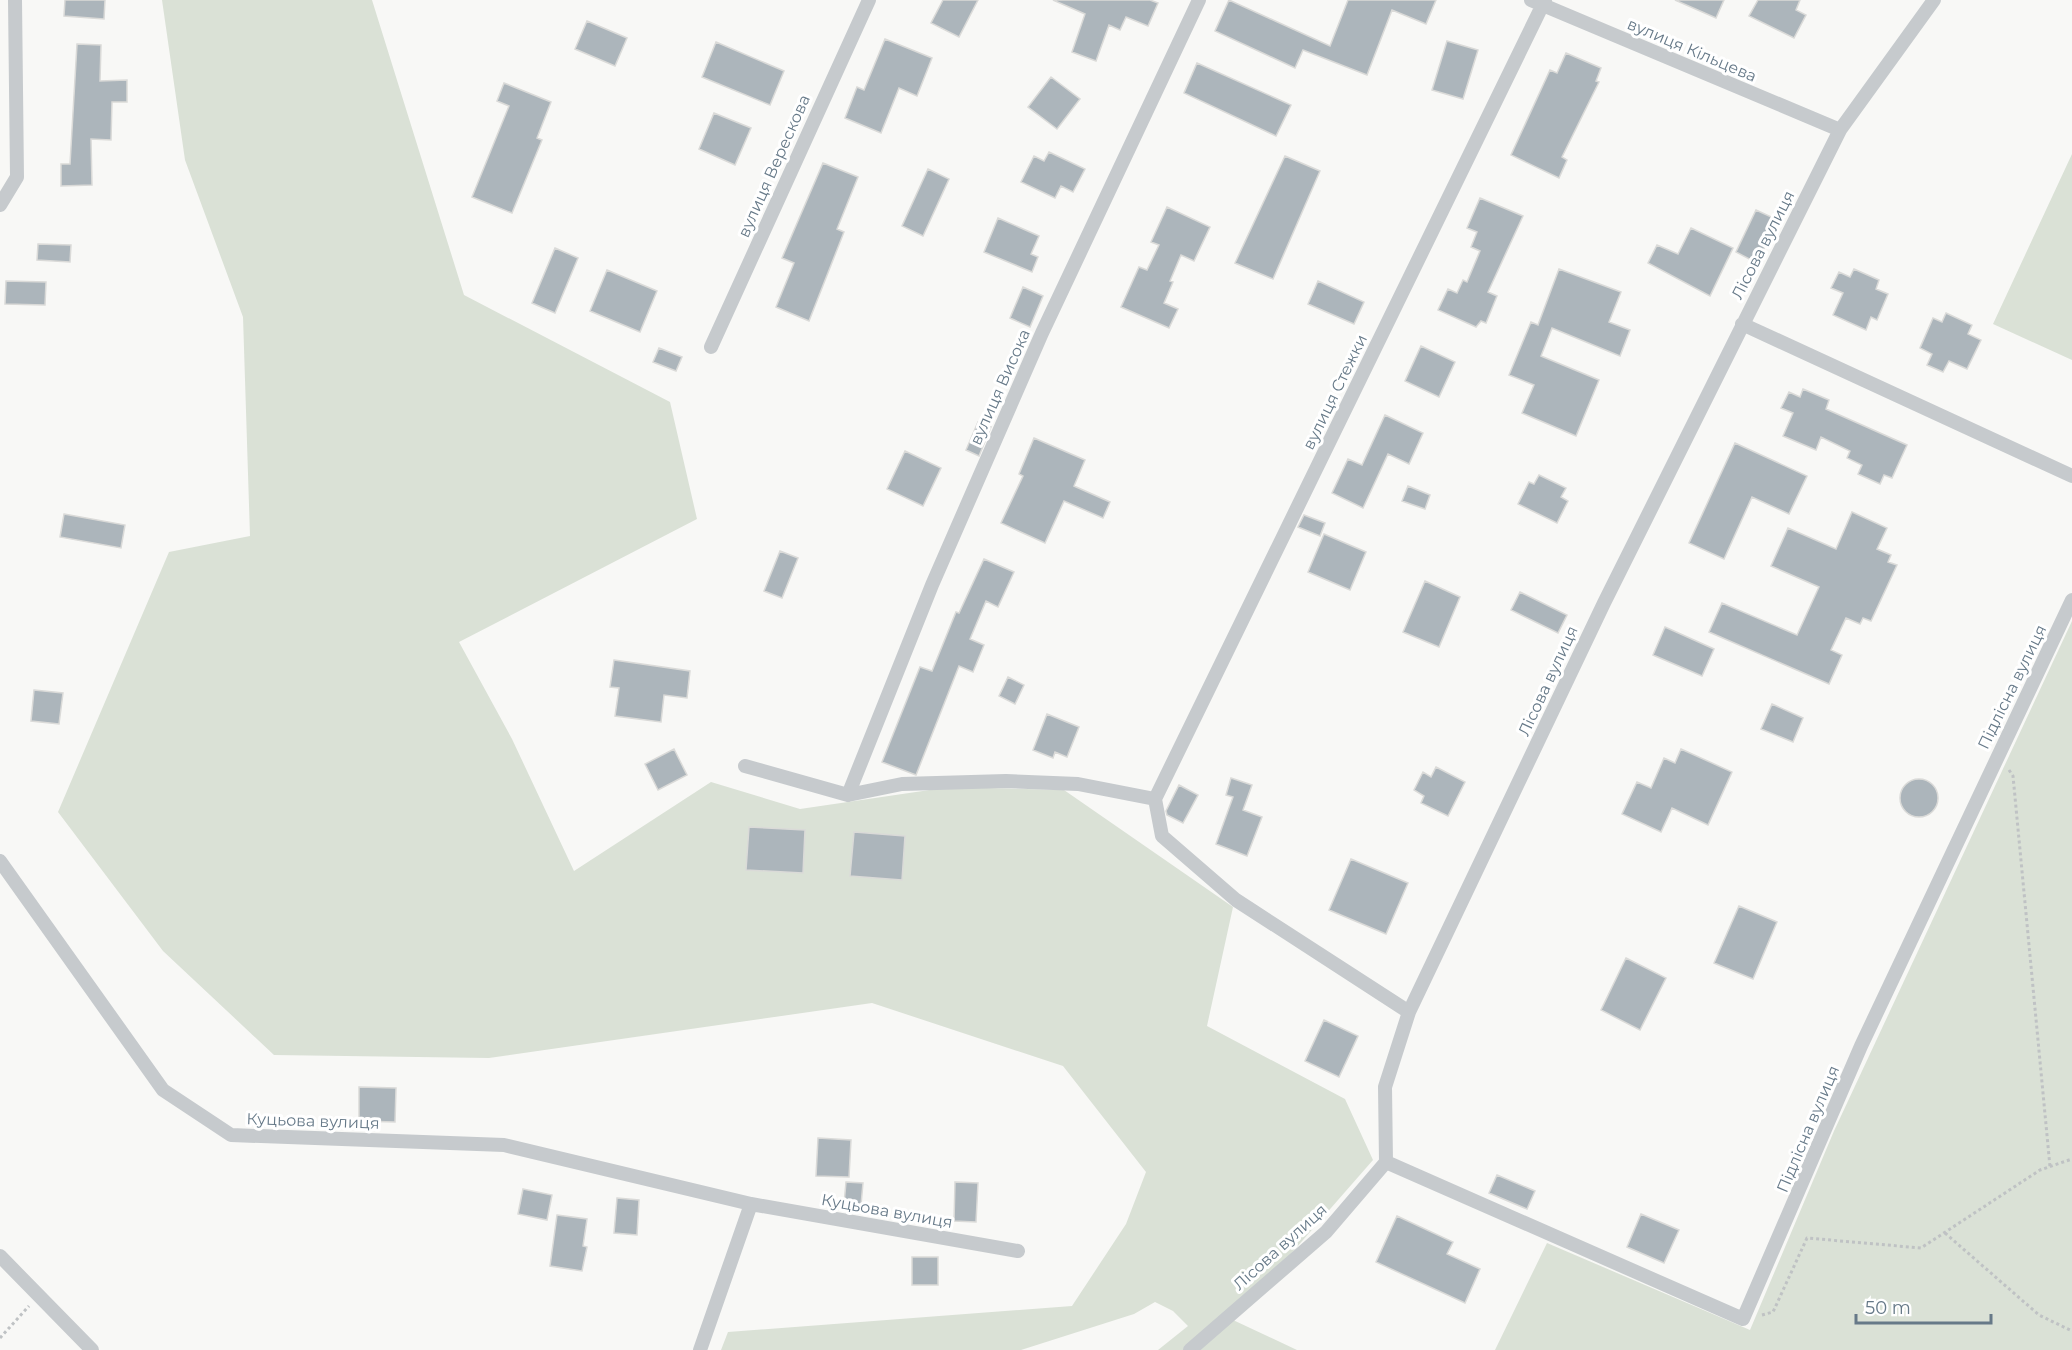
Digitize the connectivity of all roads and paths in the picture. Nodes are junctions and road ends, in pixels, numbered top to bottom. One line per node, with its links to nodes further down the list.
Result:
1 (15, 0): 7 (street)
2 (869, 0): 9 (street, вулиця Верескова)
3 (1199, 0): 14 (street, вулиця Висока)
4 (1934, 0): 6 (street, Лісова вулиця)
5 (1540, 1): 6 (street, вулиця Кільцева); 15 (street, вулиця Стежки)
6 (1840, 130): 8 (street, Лісова вулиця)
7 (0, 206)
8 (1742, 324): 10 (street); 17 (street, Лісова вулиця)
9 (711, 347)
10 (2072, 476)
11 (2072, 600): 12 (street, Підлісна вулиця)
12 (1998, 754): 20 (path); 26 (street, Підлісна вулиця)
13 (745, 766): 14 (street)
14 (848, 795): 15 (street)
15 (1155, 799): 17 (street)
16 (0, 861): 21 (street, Куцьова вулиця)
17 (1409, 1012): 19 (street, Лісова вулиця)
18 (2072, 1159): 20 (path)
19 (1386, 1162): 26 (street); 31 (street, Лісова вулиця)
20 (2050, 1167): 22 (path)
21 (751, 1204): 23 (street, Куцьова вулиця); 30 (street)
22 (1945, 1233): 26 (path); 27 (path)
23 (1018, 1251)
24 (0, 1256): 25 (street)
25 (39, 1296): 28 (path); 29 (street)
26 (1743, 1319)
27 (2072, 1331)
28 (0, 1338)
29 (92, 1350)
30 (700, 1350)
31 (1190, 1350)

